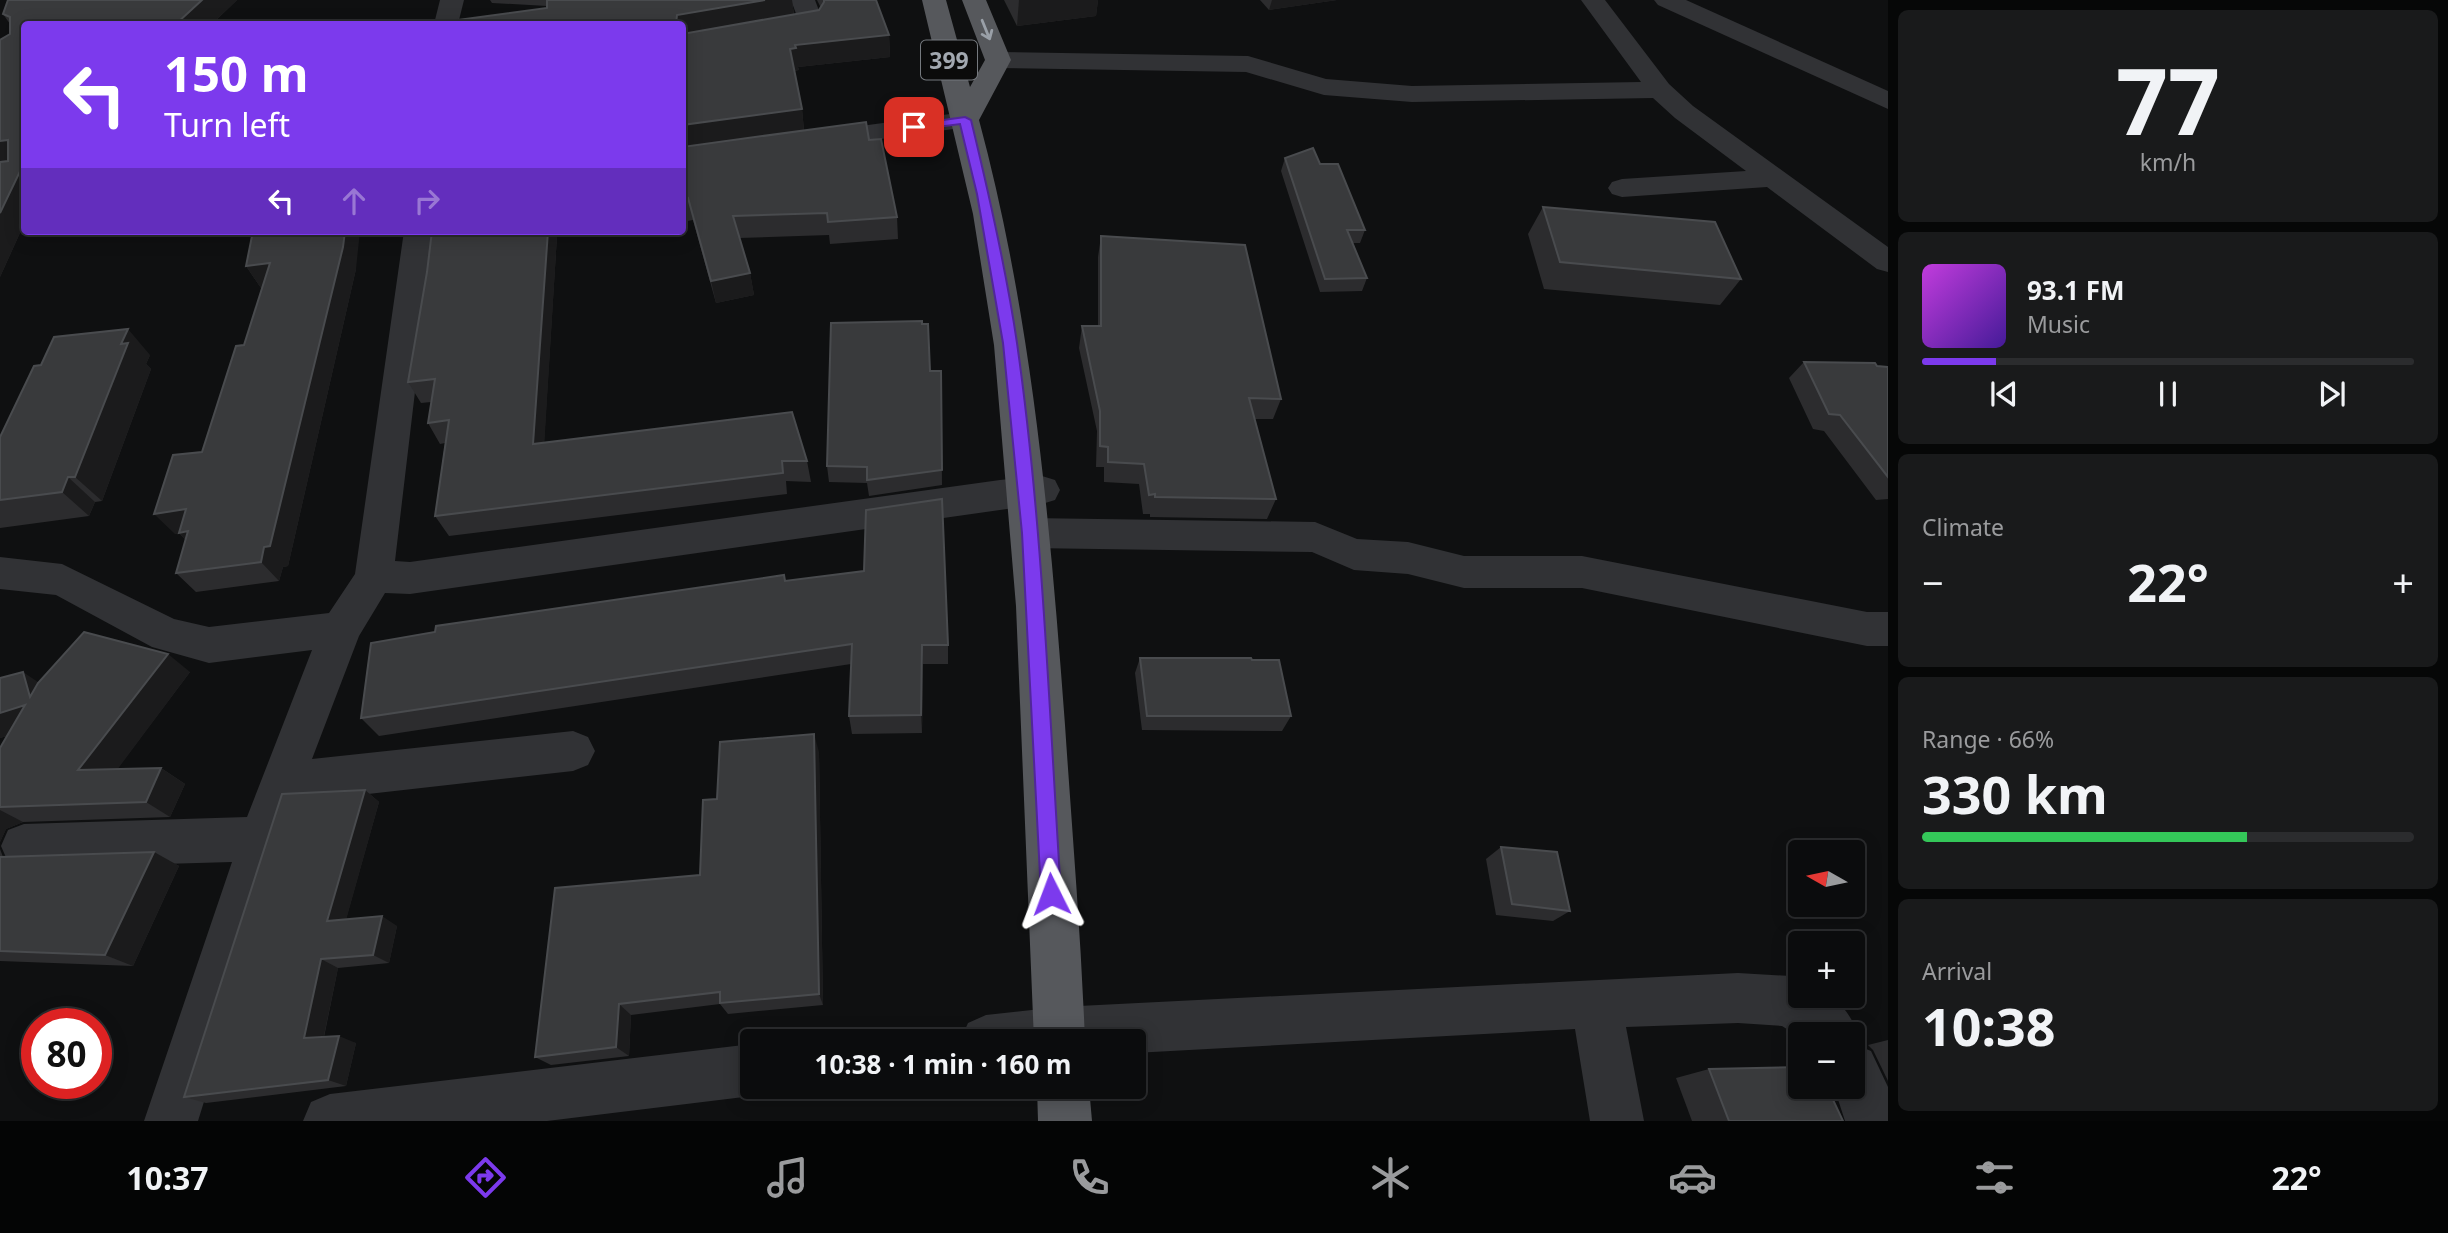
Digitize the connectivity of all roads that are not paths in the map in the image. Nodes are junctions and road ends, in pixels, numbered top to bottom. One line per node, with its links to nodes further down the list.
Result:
1 (803, 0): 6 (street)
2 (934, 0): 10 (highway, 399)
3 (974, 0): 7 (highway, one-way to 7)
4 (1593, 0): 8 (street)
5 (1666, 0): 9 (street)
6 (686, 46)
7 (998, 60): 8 (street); 10 (highway)
8 (1660, 90): 12 (street)
9 (1888, 101)
10 (965, 120): 11 (street); 16 (highway, 399)
11 (790, 144)
12 (1774, 178): 13 (street); 15 (street)
13 (1622, 188)
14 (418, 235): 19 (street)
15 (1888, 262)
16 (1034, 491): 17 (highway, 399); 19 (street)
17 (1030, 533): 21 (street); 28 (highway, 399)
18 (0, 573): 20 (street)
19 (374, 577): 20 (street)
20 (341, 629): 23 (street)
21 (1888, 629)
22 (573, 751): 23 (street)
23 (281, 783): 24 (street)
24 (263, 839): 25 (street); 33 (street)
25 (24, 846)
26 (1596, 1003): 27 (street); 29 (street); 36 (street)
27 (1821, 1022)
28 (1060, 1029)
29 (1146, 1032)
30 (740, 1071): 34 (street)
31 (1865, 1098): 37 (street)
32 (1064, 1099): 35 (highway)
33 (172, 1121)
34 (330, 1121)
35 (1065, 1121)
36 (1617, 1121)
37 (1872, 1121)

